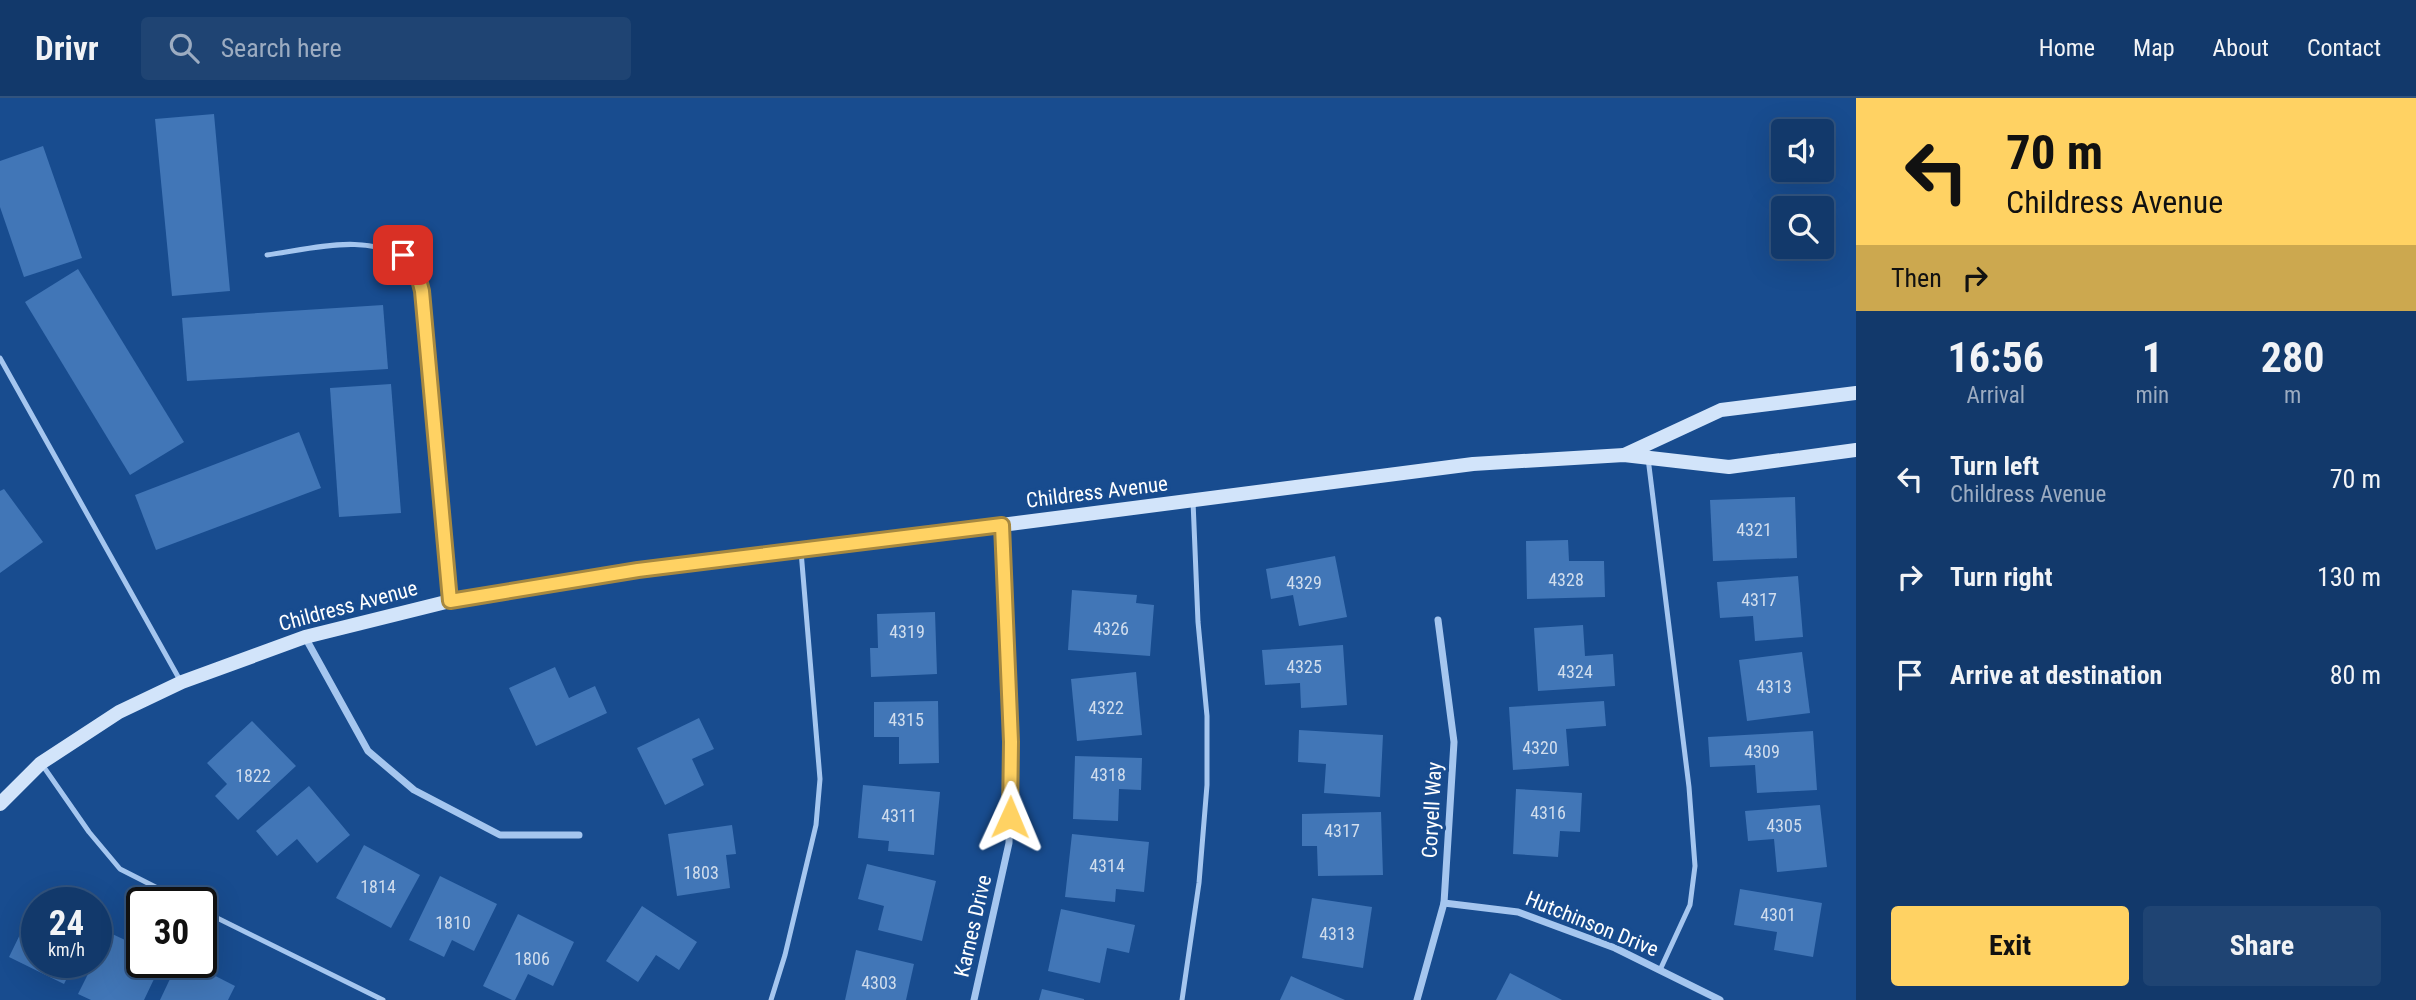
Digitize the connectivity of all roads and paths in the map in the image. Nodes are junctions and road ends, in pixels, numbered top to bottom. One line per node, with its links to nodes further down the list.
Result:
1 (267, 255): 10 (lane)
2 (0, 358): 13 (lane)
3 (1856, 393): 5 (street, Childress Avenue)
4 (1856, 450): 6 (street, Childress Avenue)
5 (1624, 455): 6 (street, Childress Avenue); 7 (street, Childress Avenue)
6 (1648, 458): 20 (lane)
7 (1193, 502): 8 (street, Childress Avenue); 24 (lane)
8 (1002, 525): 9 (street, Childress Avenue); 23 (street, Karnes Drive)
9 (801, 551): 10 (street, Childress Avenue); 22 (lane)
10 (450, 601): 12 (street, Childress Avenue)
11 (1438, 620): 18 (street, Coryell Way)
12 (305, 637): 13 (street, Childress Avenue); 16 (street)
13 (182, 682): 14 (street, Childress Avenue)
14 (41, 763): 15 (street, Childress Avenue); 17 (lane)
15 (0, 804)
16 (579, 835)
17 (155, 887)
18 (1444, 904): 20 (street, Hutchinson Drive); 25 (street, Coryell Way)
19 (217, 919): 21 (lane)
20 (1660, 970): 26 (street, Hutchinson Drive)
21 (383, 1000)
22 (771, 1000)
23 (974, 1000)
24 (1182, 1000)
25 (1417, 1000)
26 (1720, 1000)

